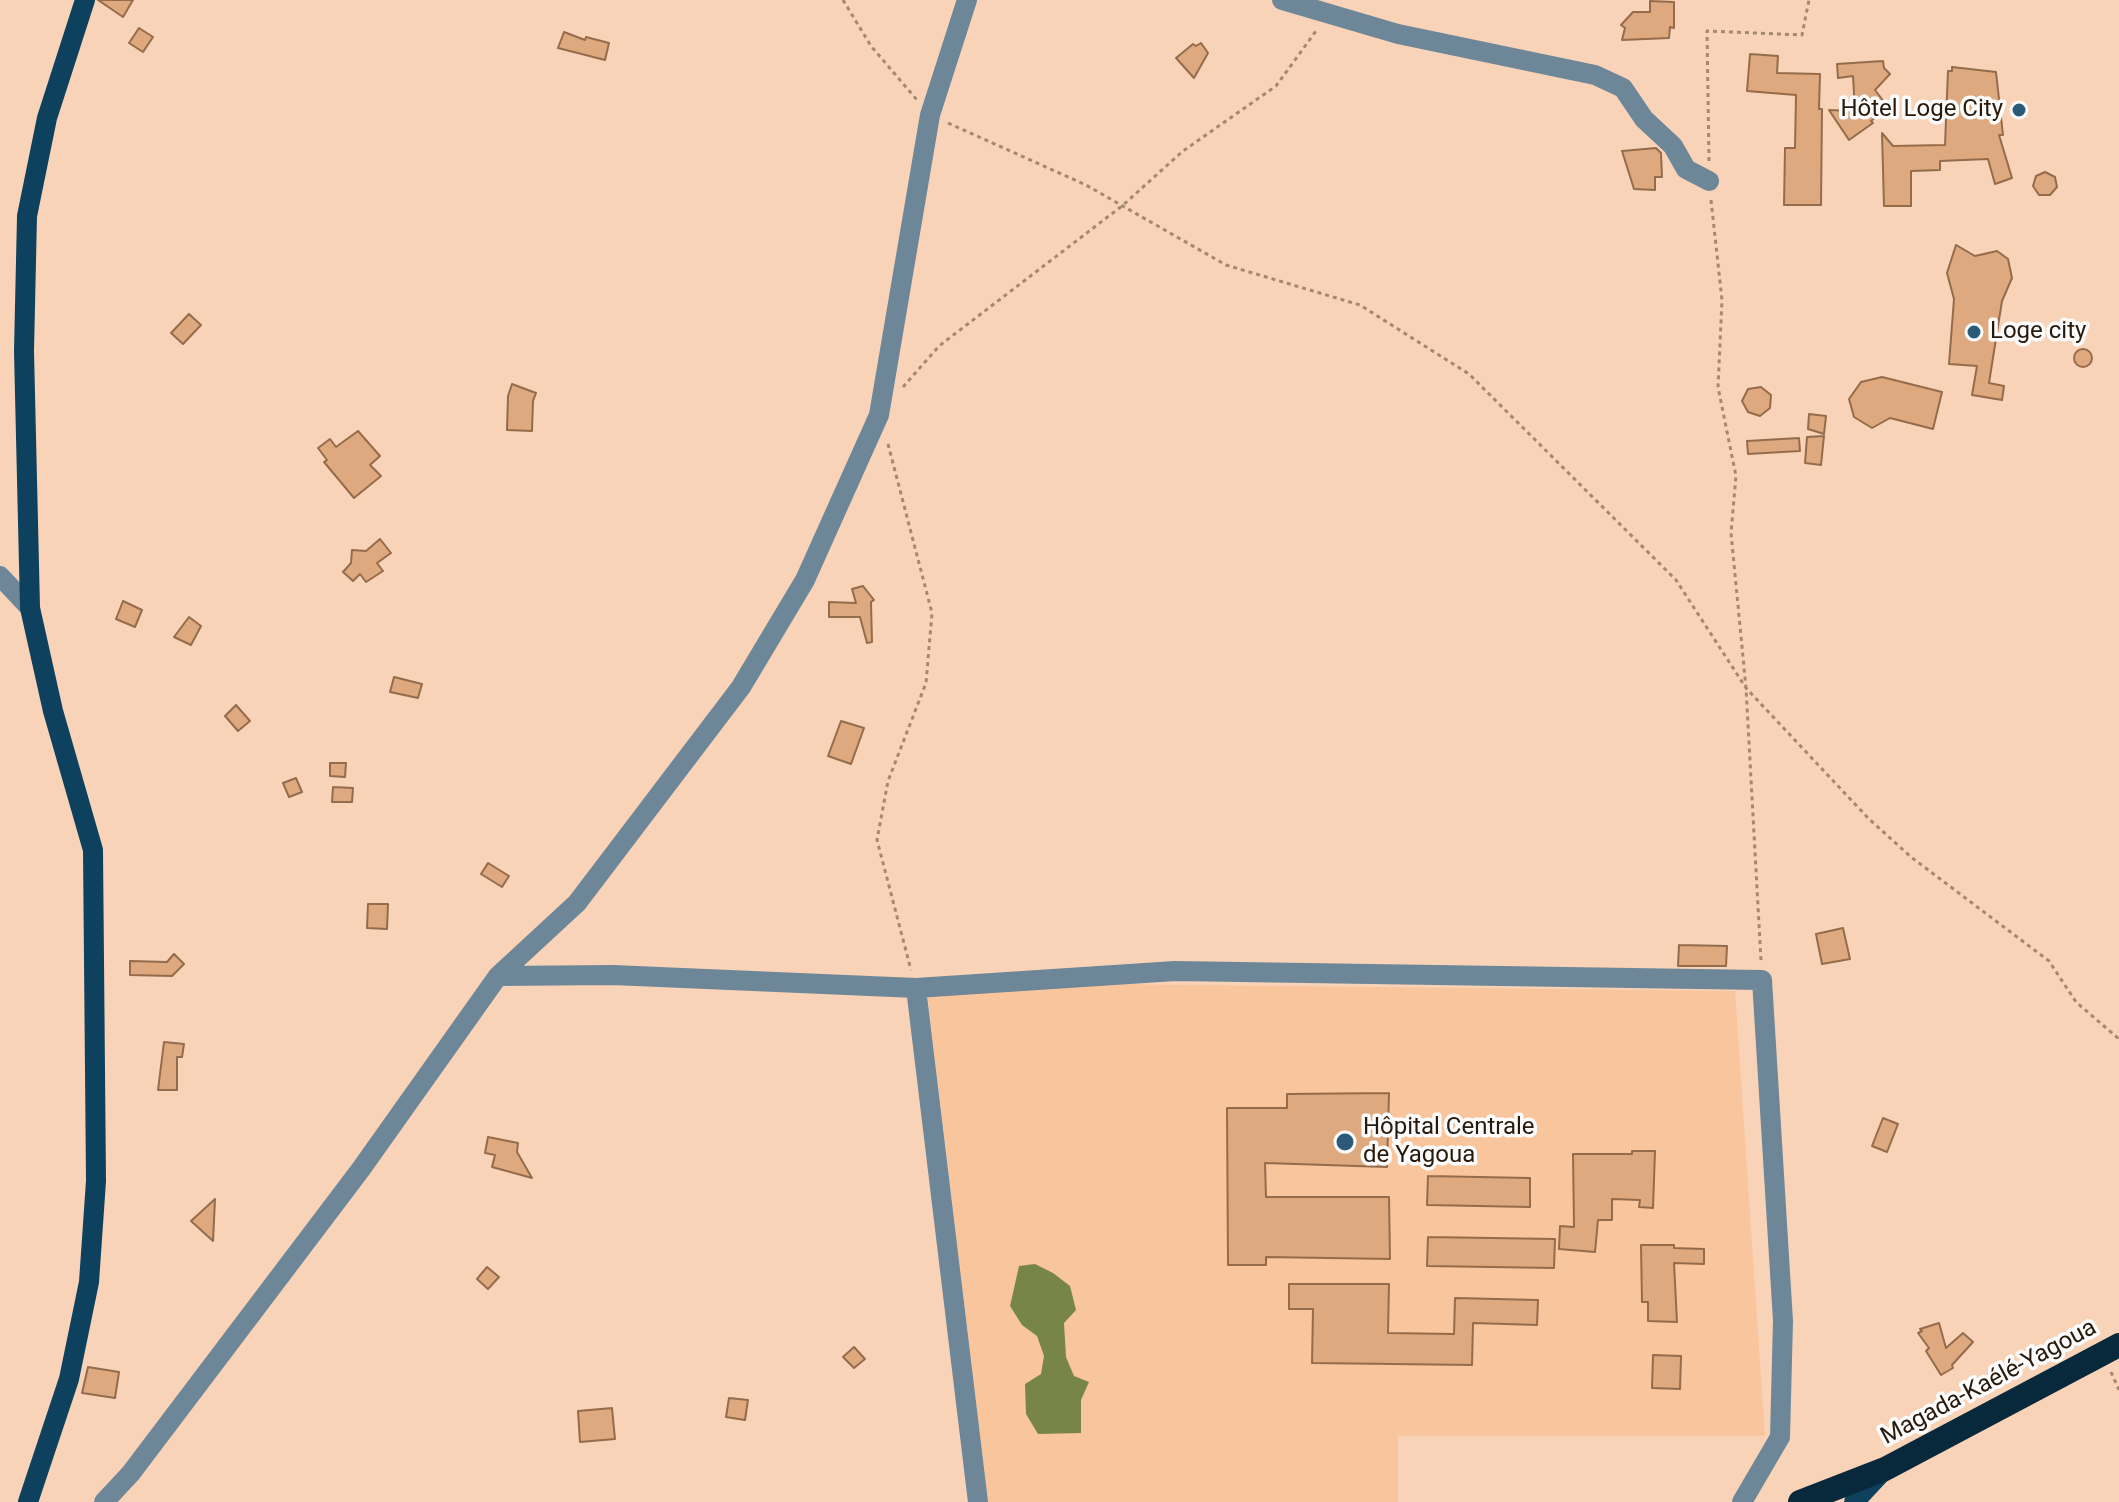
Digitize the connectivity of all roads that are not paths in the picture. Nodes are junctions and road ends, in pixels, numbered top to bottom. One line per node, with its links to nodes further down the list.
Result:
1 (85, 0): 6 (main road)
2 (967, 0): 7 (street)
3 (1282, 0): 4 (street)
4 (1709, 181)
5 (0, 576): 6 (street)
6 (30, 608): 11 (main road)
7 (498, 976): 8 (street); 12 (street)
8 (916, 988): 13 (street); 14 (street)
9 (2119, 1345): 10 (highway, Magada-Kaélé-Yagoua)
10 (1885, 1469): 15 (highway, Magada-Kaélé-Yagoua); 16 (main road)
11 (28, 1502)
12 (104, 1502)
13 (978, 1502)
14 (1742, 1502)
15 (1800, 1502)
16 (1854, 1502)

